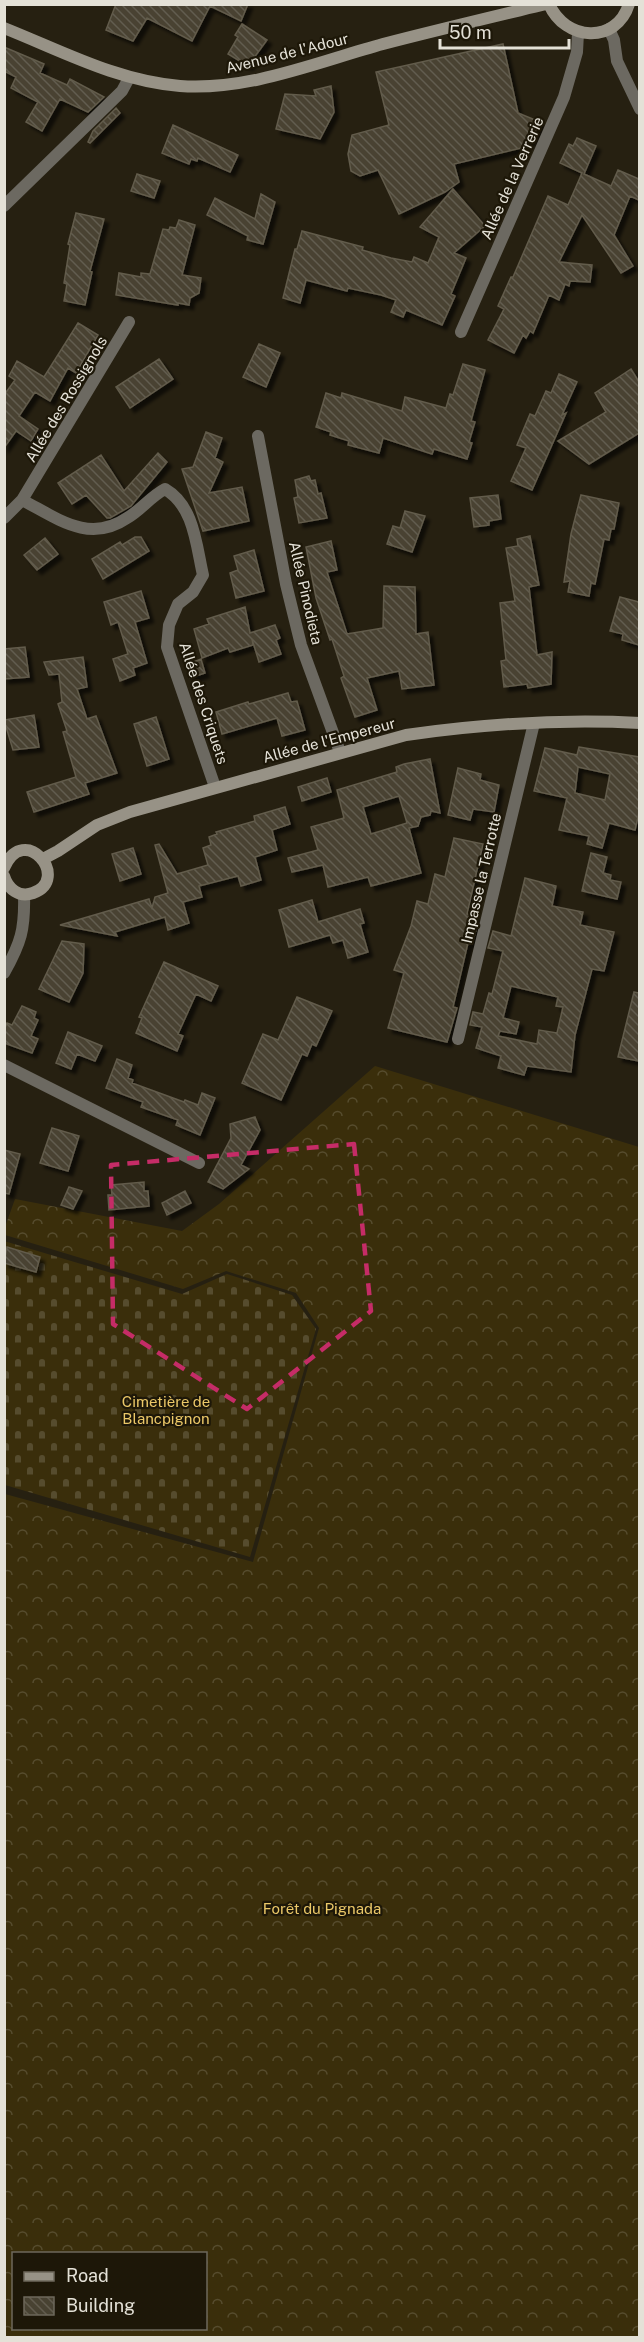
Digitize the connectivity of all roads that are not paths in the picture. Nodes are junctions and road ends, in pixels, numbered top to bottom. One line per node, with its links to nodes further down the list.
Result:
1 (548, 4): 5 (street); 6 (street, Avenue de l'Adour)
2 (629, 4): 4 (street)
3 (4, 28): 6 (street, Avenue de l'Adour)
4 (609, 29): 5 (street); 7 (street)
5 (578, 33): 10 (street, Allée de la Verrerie)
6 (129, 78): 8 (street)
7 (639, 109)
8 (4, 206)
9 (129, 322): 12 (street, Allée des Rossignols)
10 (461, 332)
11 (258, 436): 16 (street, Allée Pinodieta)
12 (22, 500): 13 (street, Allée des Rossignols); 17 (street, Allée des Criquets)
13 (4, 518)
14 (534, 723): 15 (street, Allée de l'Empereur); 16 (street, Allée de l'Empereur); 23 (street, Impasse la Terrotte)
15 (639, 723)
16 (340, 752): 17 (street, Allée de l'Empereur)
17 (215, 787): 18 (street, Allée de l'Empereur)
18 (43, 859): 19 (street); 21 (street)
19 (4, 868)
20 (4, 876): 21 (street)
21 (24, 895): 22 (street)
22 (4, 973)
23 (458, 1039)
24 (4, 1065): 25 (street)
25 (199, 1163)

